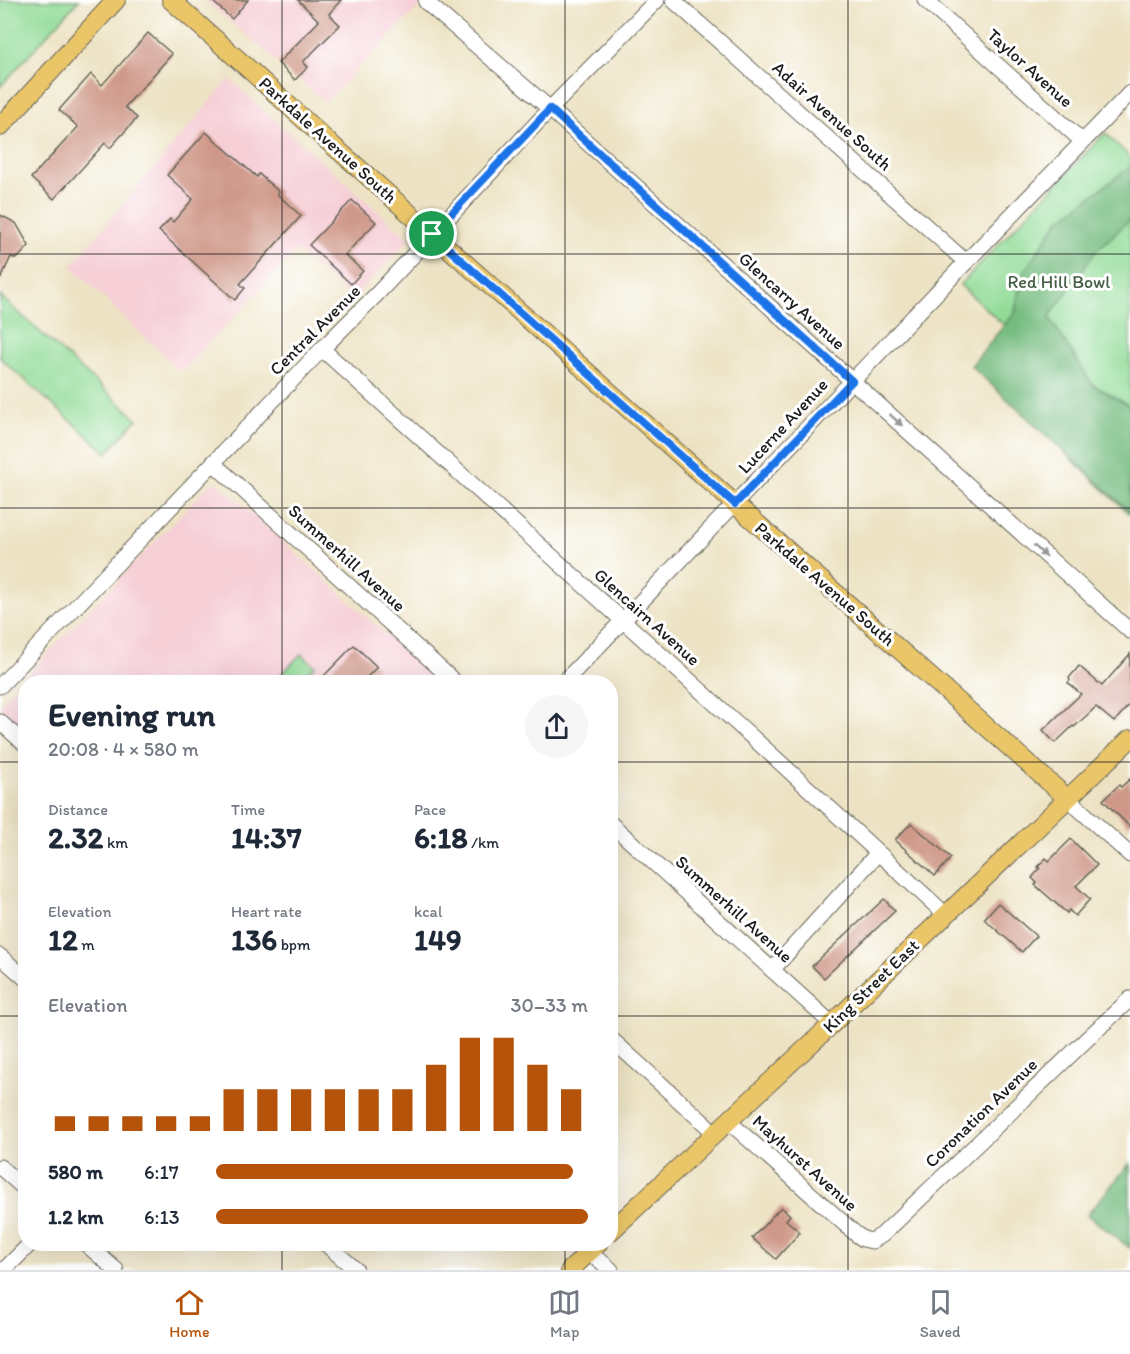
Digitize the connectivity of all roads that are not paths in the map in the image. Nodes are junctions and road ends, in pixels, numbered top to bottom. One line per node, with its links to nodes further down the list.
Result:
1 (116, 0): 9 (main road)
2 (171, 0): 11 (main road, Parkdale Avenue South)
3 (657, 0): 8 (street, Central Avenue)
4 (673, 0): 12 (street, Adair Avenue South)
5 (925, 0): 10 (street, Taylor Avenue)
6 (426, 2): 8 (street, Glencarry Avenue)
7 (1130, 93): 10 (street, Lucerne Avenue)
8 (550, 109): 11 (street, Central Avenue); 14 (street, Glencarry Avenue)
9 (0, 127)
10 (1082, 141): 12 (street, Lucerne Avenue)
11 (432, 234): 13 (street, Central Avenue); 16 (main road, Parkdale Avenue South)
12 (966, 261): 14 (street, Lucerne Avenue)
13 (322, 349): 15 (street, Central Avenue); 17 (street, Glencairn Avenue)
14 (852, 381): 16 (street, Lucerne Avenue); 18 (street, Glencarry Avenue, one-way to 18)
15 (213, 463): 19 (street, Summerhill Avenue); 21 (street, Central Avenue)
16 (735, 504): 17 (street, Lucerne Avenue); 25 (main road, Parkdale Avenue South)
17 (623, 621): 20 (street, Lucerne Avenue); 27 (street, Glencairn Avenue)
18 (1130, 631)
19 (447, 675)
20 (571, 675)
21 (0, 686)
22 (0, 722): 23 (street)
23 (18, 738)
24 (1130, 739): 25 (main road, King Street East)
25 (1067, 798): 28 (street, Parkdale Avenue South); 29 (main road, King Street East)
26 (618, 830): 31 (street, Summerhill Avenue)
27 (878, 853): 29 (street, Glencairn Avenue); 31 (street)
28 (1130, 855)
29 (946, 915): 34 (main road, King Street East)
30 (0, 956): 32 (street)
31 (772, 970): 34 (street, Summerhill Avenue)
32 (18, 972)
33 (1130, 999): 40 (street, Coronation Avenue)
34 (831, 1024): 36 (main road, King Street East)
35 (618, 1044): 36 (street, Mayhurst Avenue)
36 (722, 1127): 39 (main road, King Street East); 40 (street, Mayhurst Avenue)
37 (0, 1167): 38 (street)
38 (18, 1183)
39 (618, 1224)
40 (856, 1234)
41 (23, 1251): 46 (street)
42 (94, 1251): 47 (street)
43 (334, 1251): 48 (street)
44 (583, 1251): 49 (main road)
45 (590, 1251): 50 (street)
46 (4, 1270)
47 (116, 1270)
48 (356, 1270)
49 (570, 1270)
50 (611, 1270)

